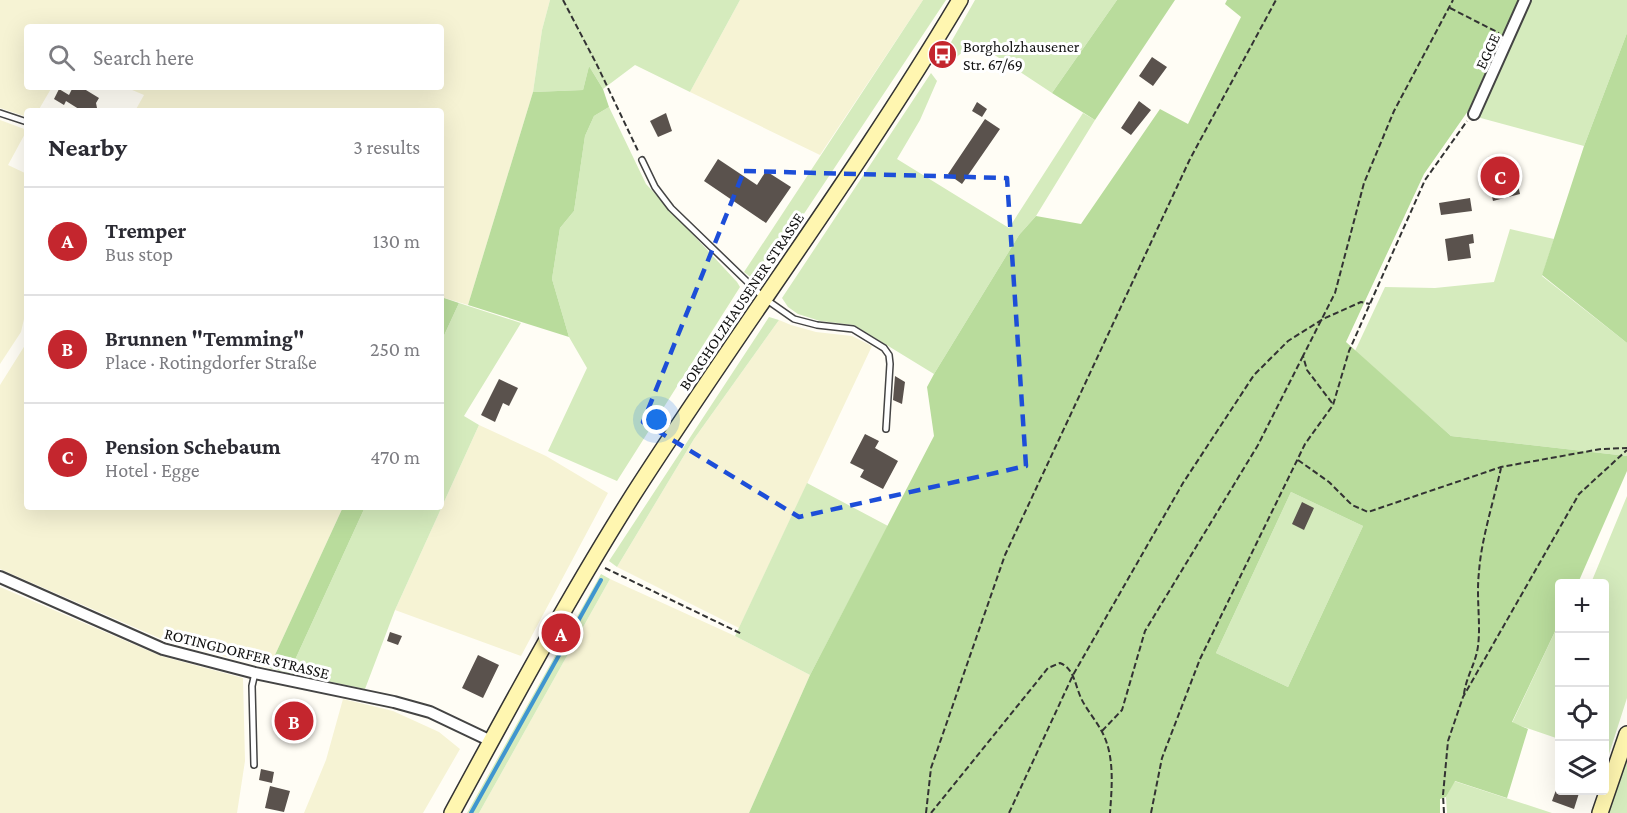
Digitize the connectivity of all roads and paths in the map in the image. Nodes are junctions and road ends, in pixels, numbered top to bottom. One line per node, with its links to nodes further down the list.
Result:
1 (563, 0): 11 (path)
2 (960, 0): 12 (main road, BORGHOLZHAUSENER STRASSE)
3 (1276, 0): 32 (path)
4 (1453, 0): 6 (path)
5 (1525, 0): 7 (street, EGGE)
6 (1449, 8): 7 (path); 14 (path)
7 (1509, 38): 9 (street, EGGE)
8 (0, 113): 10 (lane)
9 (1474, 114): 13 (path)
10 (24, 121)
11 (642, 160): 12 (lane)
12 (764, 298): 17 (lane); 21 (main road, BORGHOLZHAUSENER STRASSE)
13 (1370, 304): 14 (path); 16 (path)
14 (1323, 319): 15 (path); 25 (path)
15 (1303, 356): 16 (path); 27 (path)
16 (1333, 405): 19 (path)
17 (886, 429)
18 (1627, 449): 20 (path); 26 (path)
19 (1298, 460): 20 (path); 36 (path)
20 (1501, 467): 26 (path)
21 (592, 562): 23 (path); 29 (main road, BORGHOLZHAUSENER STRASSE)
22 (0, 577): 24 (street, ROTINGDORFER STRASSE)
23 (742, 634)
24 (255, 673): 29 (street, ROTINGDORFER STRASSE); 30 (lane)
25 (1072, 675): 27 (path); 33 (path); 34 (path)
26 (1463, 697): 37 (path)
27 (1102, 731): 35 (path)
28 (1627, 734): 38 (main road)
29 (491, 741): 31 (main road, BORGHOLZHAUSENER STRASSE)
30 (254, 765)
31 (452, 813)
32 (926, 813)
33 (932, 813)
34 (1009, 813)
35 (1110, 813)
36 (1151, 813)
37 (1444, 813)
38 (1600, 813)

